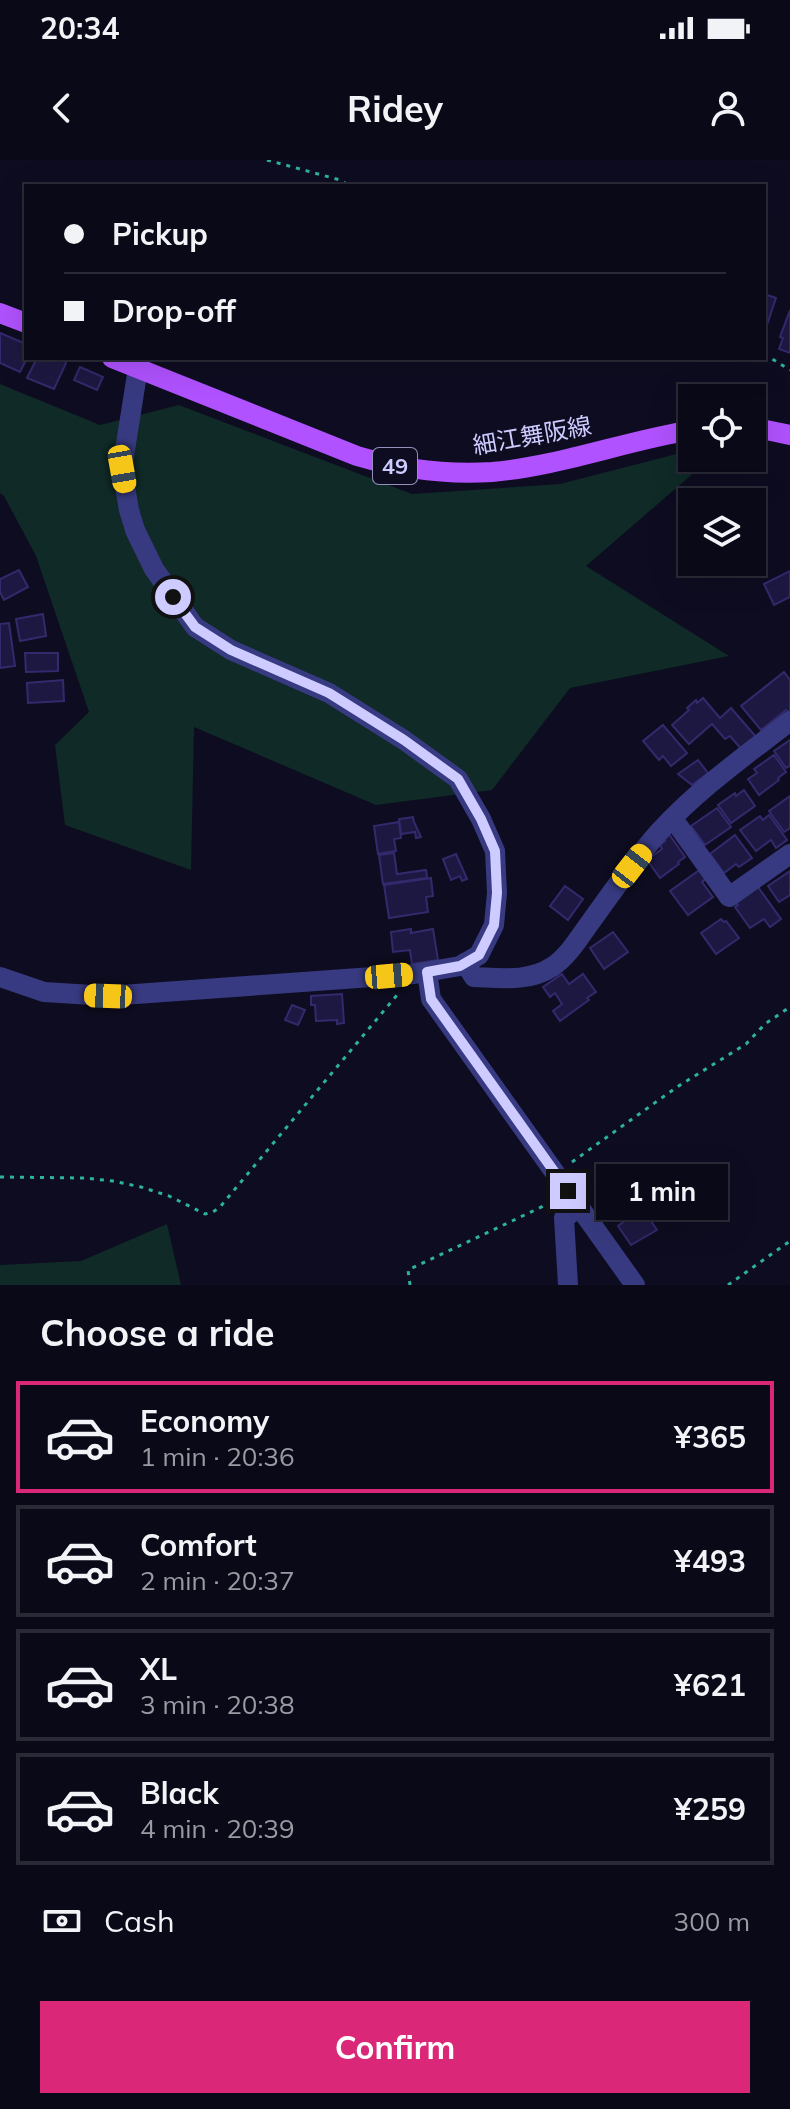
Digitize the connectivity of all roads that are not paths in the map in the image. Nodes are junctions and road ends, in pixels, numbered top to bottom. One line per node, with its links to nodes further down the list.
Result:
1 (0, 313): 2 (main road)
2 (24, 322)
3 (117, 360): 4 (main road, 細江舞阪線 / 49)
4 (138, 368): 6 (main road, 細江舞阪線 / 49); 11 (street)
5 (766, 430): 7 (main road)
6 (678, 433)
7 (790, 435)
8 (790, 721): 9 (street)
9 (671, 820): 10 (street); 11 (street)
10 (790, 854)
11 (465, 963): 12 (street)
12 (416, 973): 13 (street); 14 (street)
13 (0, 977)
14 (574, 1199): 15 (street); 16 (street)
15 (568, 1285)
16 (635, 1285)

